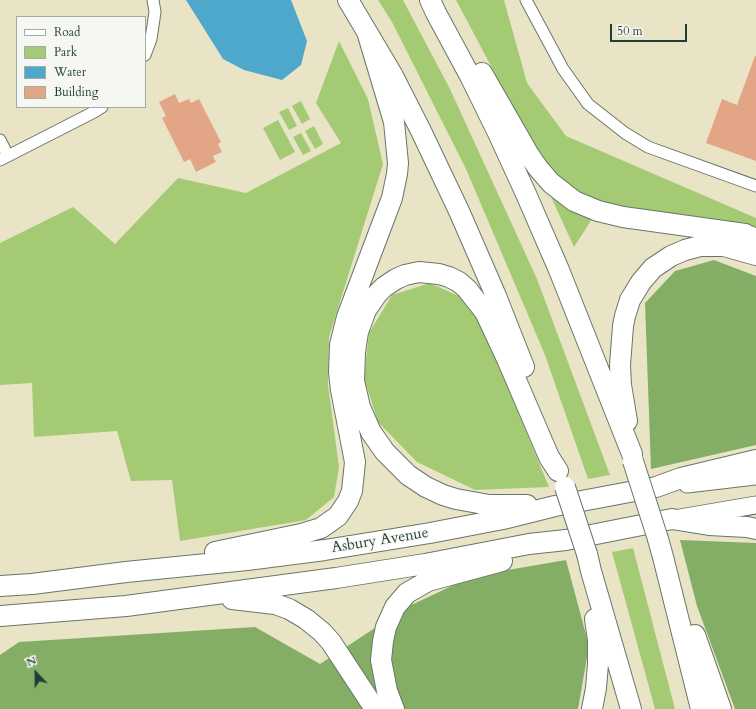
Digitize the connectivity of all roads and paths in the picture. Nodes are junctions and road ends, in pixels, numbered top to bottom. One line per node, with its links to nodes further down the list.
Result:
1 (153, 0): 7 (street)
2 (348, 0): 6 (highway)
3 (430, 0): 14 (highway)
4 (438, 0): 12 (highway)
5 (526, 0): 11 (street)
6 (368, 35): 17 (highway); 26 (highway)
7 (146, 52)
8 (100, 108): 10 (street)
9 (0, 140): 10 (street)
10 (4, 158)
11 (756, 186)
12 (756, 239)
13 (756, 254): 14 (highway)
14 (633, 458): 24 (highway, bridge)
15 (756, 460): 18 (highway)
16 (756, 476): 18 (main road, Asbury Avenue)
17 (562, 479): 20 (highway); 25 (highway, bridge)
18 (656, 487): 20 (highway, Asbury Avenue)
19 (756, 505): 21 (main road, Asbury Avenue)
20 (555, 506): 26 (highway, Asbury Avenue)
21 (672, 519): 22 (highway); 23 (highway, Asbury Avenue)
22 (756, 529)
23 (566, 540): 28 (highway, Asbury Avenue); 31 (highway)
24 (661, 548): 34 (highway); 35 (highway)
25 (589, 562): 32 (highway); 33 (highway)
26 (126, 572): 27 (highway, Asbury Avenue)
27 (0, 586)
28 (196, 596): 29 (highway, Asbury Avenue); 30 (highway)
29 (0, 616)
30 (375, 709)
31 (394, 709)
32 (592, 709)
33 (631, 709)
34 (701, 709)
35 (721, 709)

